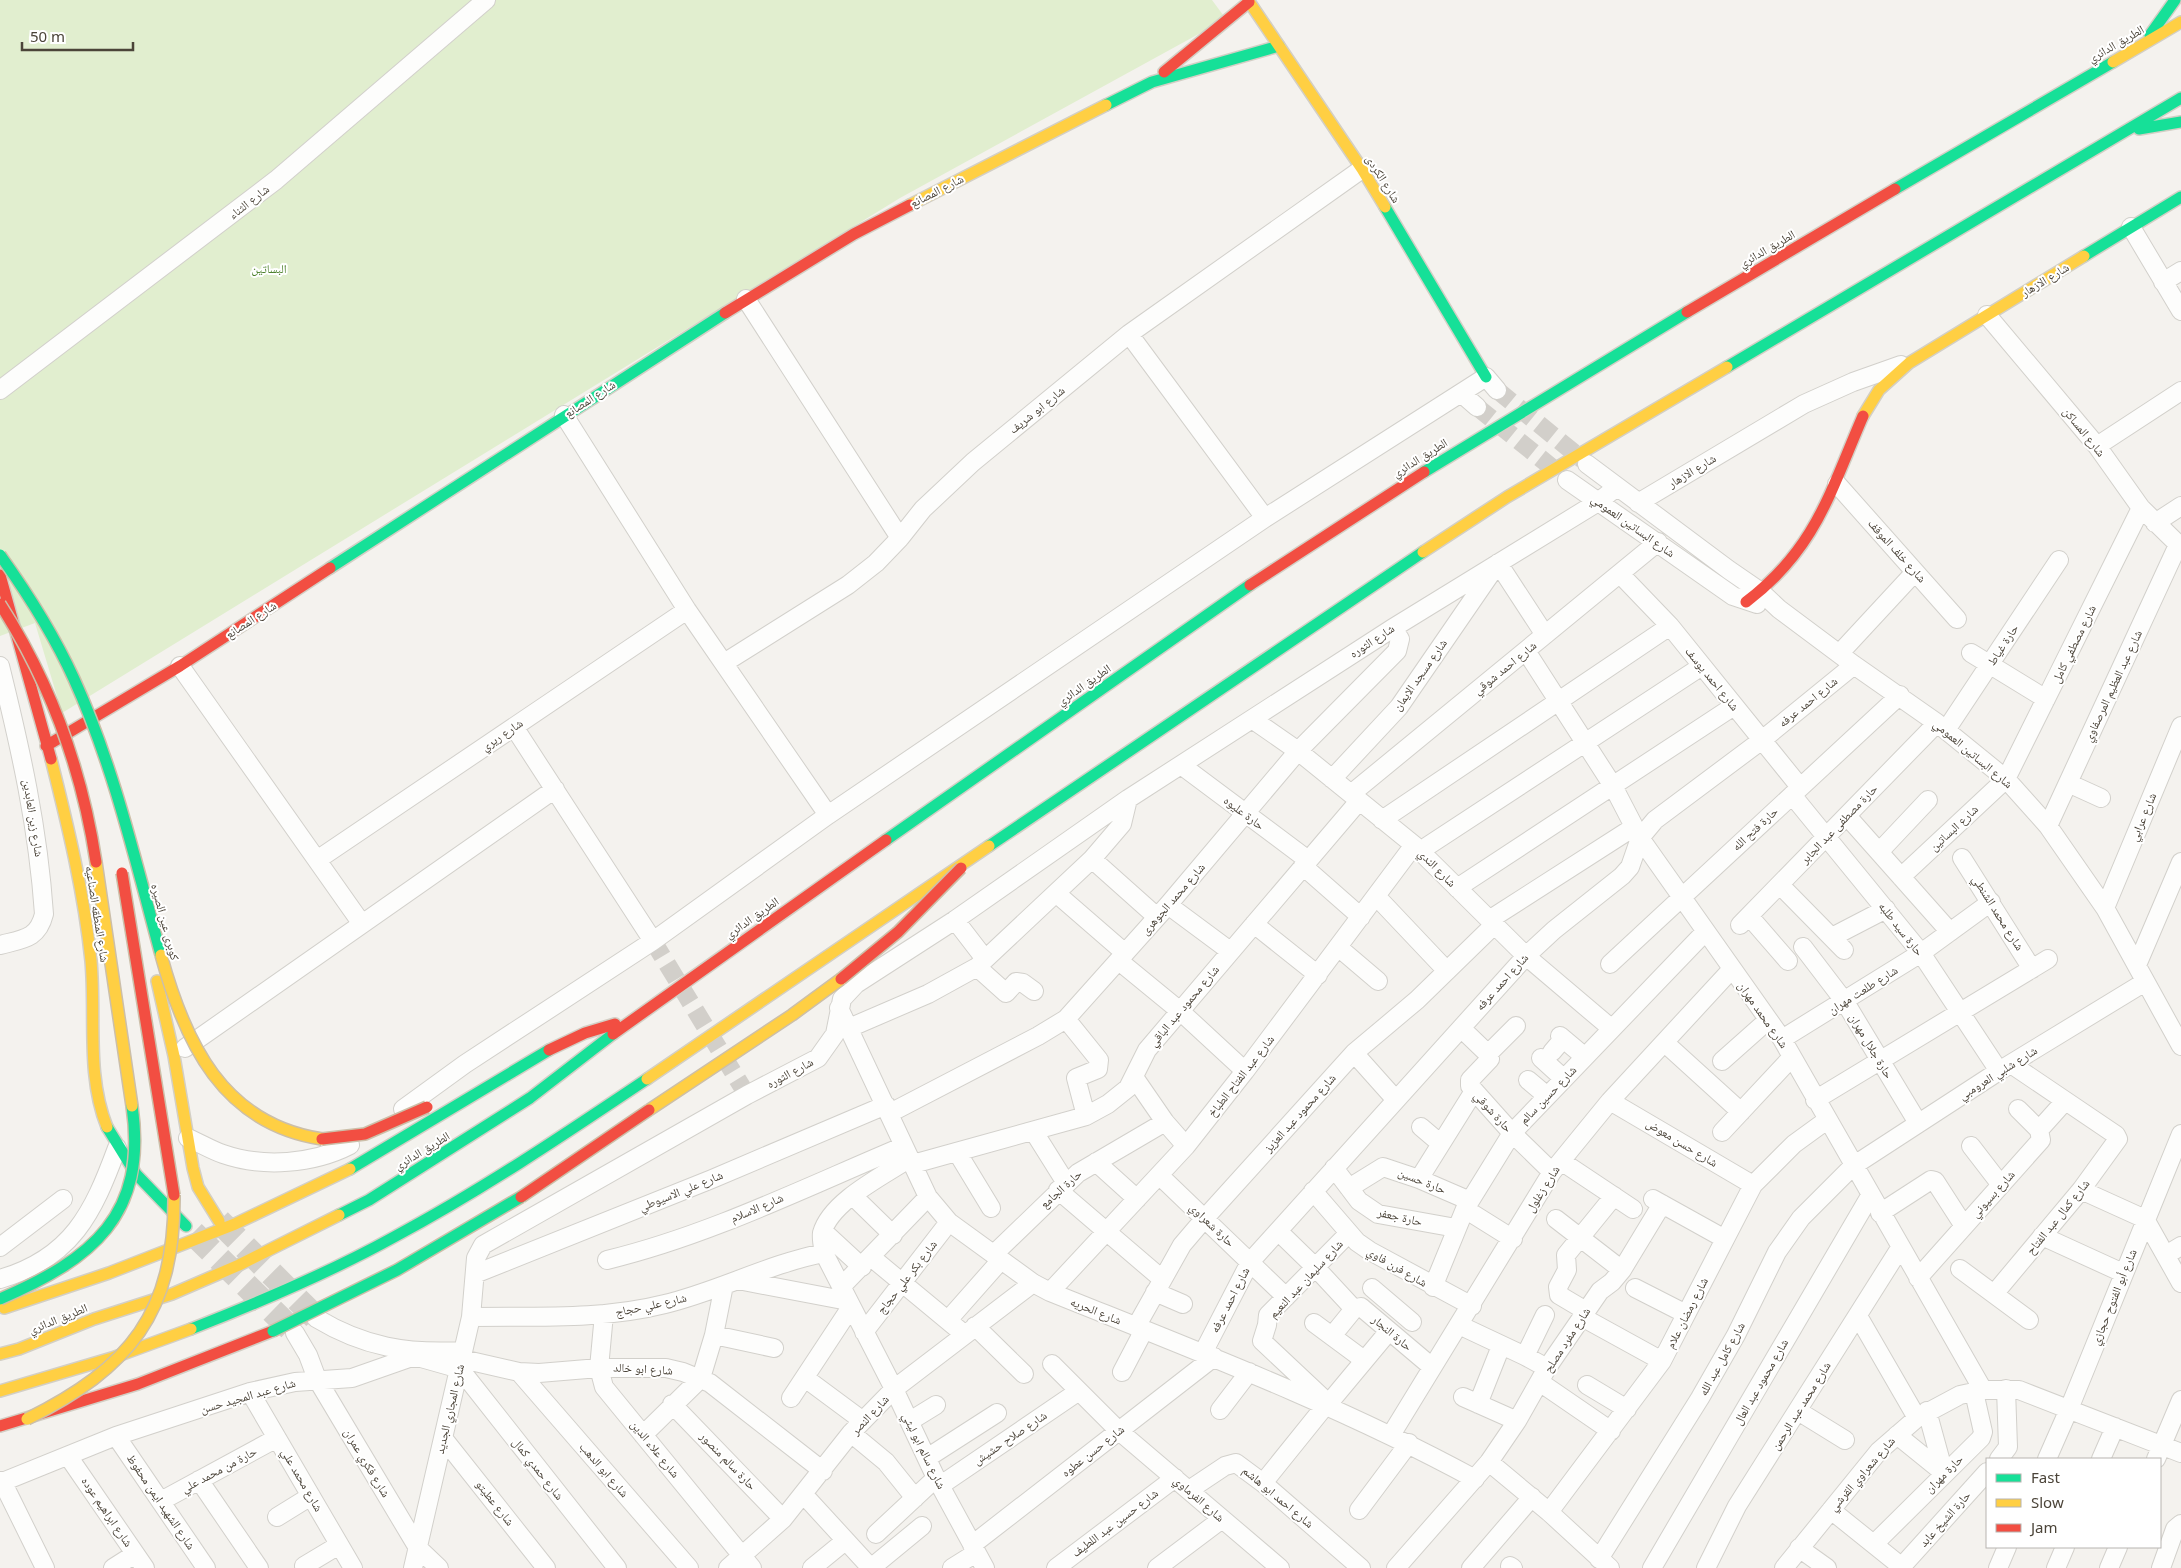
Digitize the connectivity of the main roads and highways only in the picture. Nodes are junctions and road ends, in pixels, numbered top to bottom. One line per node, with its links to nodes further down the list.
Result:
1 (2175, 0): 4 (main road)
2 (1248, 1): 5 (main road, شارع الكردى); 6 (main road, شارع المصانع)
3 (2181, 22): 4 (main road, الطريق الدائري)
4 (2143, 44): 22 (main road, الطريق الدائري)
5 (1279, 46): 6 (main road, شارع المصانع); 11 (main road, شارع الكردى)
6 (1152, 82): 16 (main road, شارع المصانع)
7 (2181, 98): 9 (main road)
8 (2181, 122): 9 (main road)
9 (2128, 131): 21 (main road)
10 (2181, 197): 14 (main road, شارع الازهار)
11 (1492, 384)
12 (0, 555): 18 (main road, كوبرى عين الصيره, bridge)
13 (0, 575): 17 (main road, شارع المنطقه الصناعيه)
14 (1746, 602)
15 (0, 604): 26 (main road, bridge)
16 (96, 715): 17 (main road, شارع المصانع); 24 (main road)
17 (46, 746): 25 (main road, شارع المنطقه الصناعيه)
18 (105, 761): 19 (main road, bridge); 23 (main road, كوبرى عين الصيره, bridge)
19 (116, 835)
20 (120, 863): 30 (main road, bridge)
21 (961, 868): 29 (main road); 30 (main road, bridge)
22 (631, 1020): 23 (main road); 28 (main road, الطريق الدائري)
23 (528, 1061): 27 (main road)
24 (219, 1221)
25 (193, 1232)
26 (0, 1299)
27 (0, 1309)
28 (0, 1354)
29 (0, 1391)
30 (27, 1419): 31 (main road)
31 (0, 1426)

